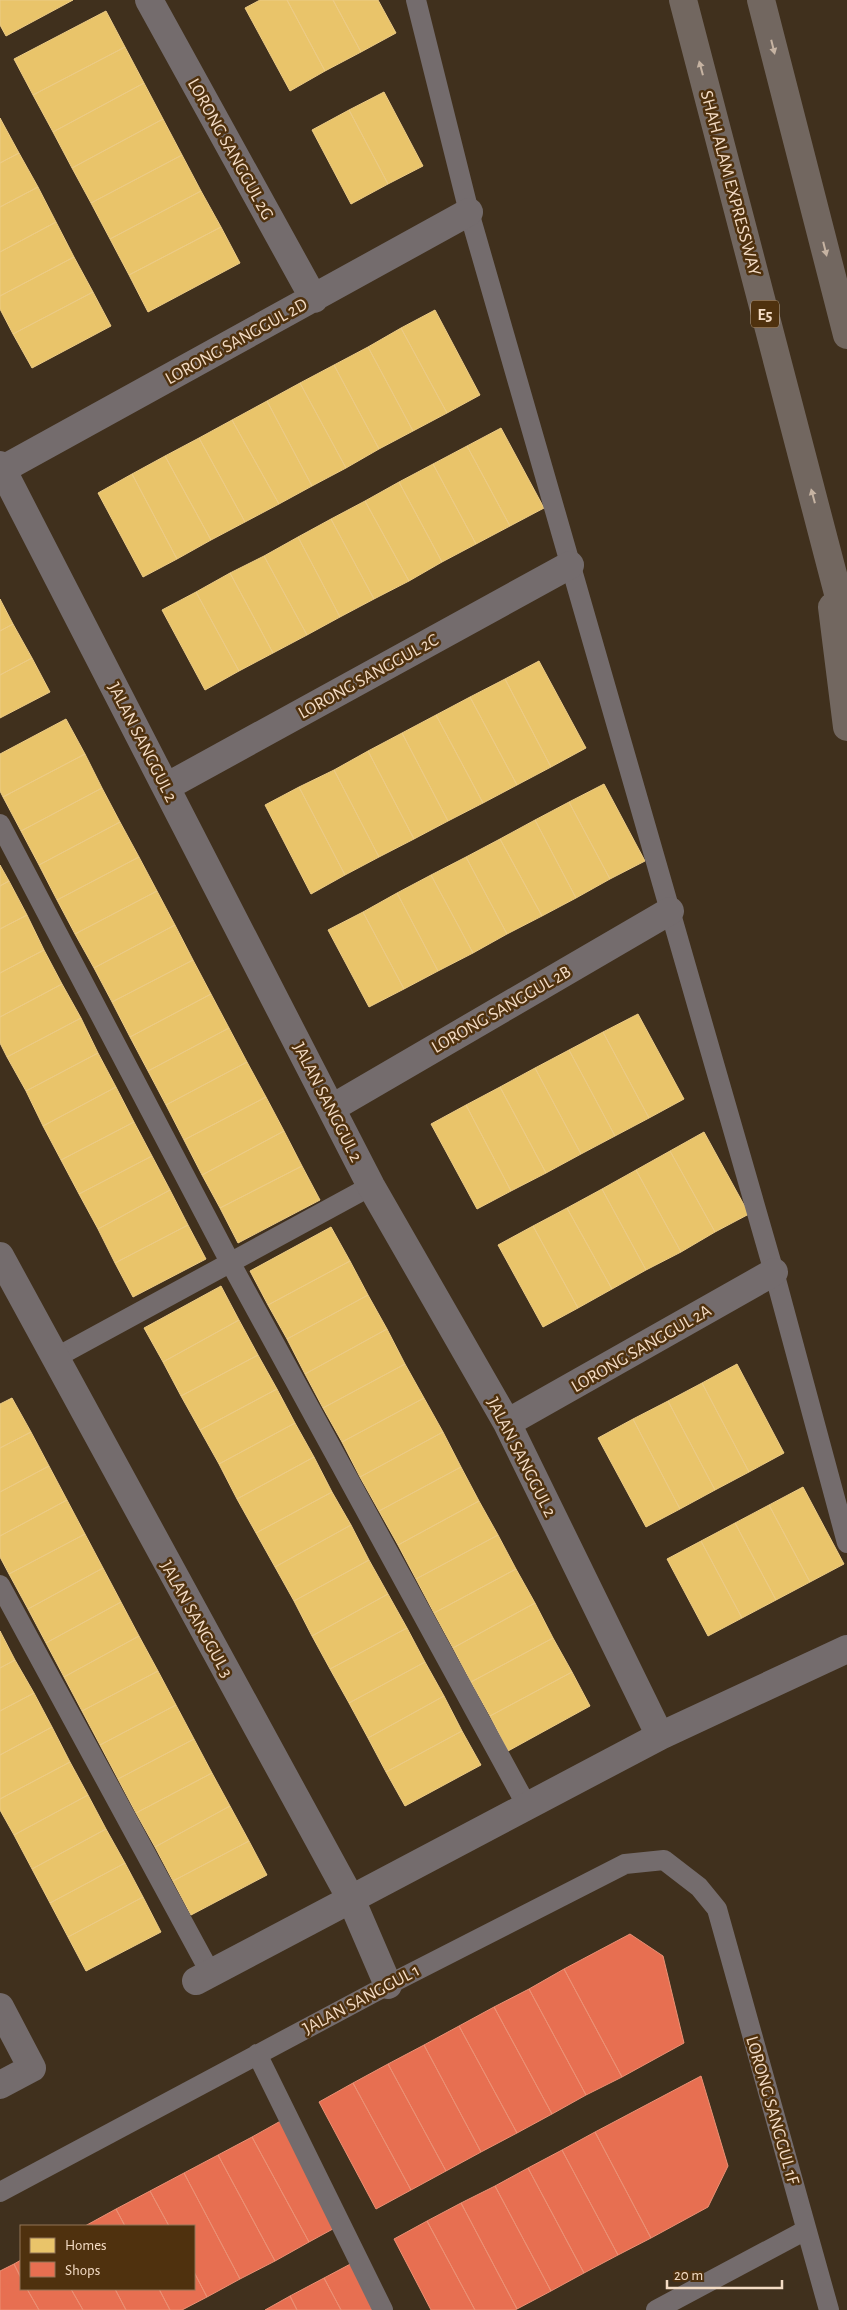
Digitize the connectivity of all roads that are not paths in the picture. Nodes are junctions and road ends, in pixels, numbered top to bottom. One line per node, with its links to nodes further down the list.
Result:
1 (149, 0): 6 (street, LORONG SANGGUL 2G)
2 (416, 0): 5 (lane)
3 (683, 0): 9 (highway, SHAH ALAM EXPRESSWAY / E5, one-way to 3)
4 (760, 0): 7 (highway, one-way to 7)
5 (469, 212): 6 (street, LORONG SANGGUL 2D); 10 (lane)
6 (314, 299): 8 (street, LORONG SANGGUL 2D)
7 (847, 335)
8 (1, 467): 13 (street, JALAN SANGGUL 2)
9 (822, 532): 11 (highway, SHAH ALAM EXPRESSWAY / E5); 12 (highway)
10 (570, 565): 13 (street, LORONG SANGGUL 2C); 15 (lane)
11 (847, 628)
12 (847, 727)
13 (166, 787): 16 (street, JALAN SANGGUL 2)
14 (0, 824): 19 (lane)
15 (670, 911): 16 (street, LORONG SANGGUL 2B); 20 (lane)
16 (332, 1108): 17 (street, JALAN SANGGUL 2)
17 (371, 1186): 19 (lane); 22 (street, JALAN SANGGUL 2)
18 (0, 1256): 21 (street, JALAN SANGGUL 3)
19 (230, 1262): 21 (lane); 27 (lane)
20 (774, 1272): 22 (street, LORONG SANGGUL 2A); 23 (lane)
21 (55, 1358): 28 (street, JALAN SANGGUL 3)
22 (507, 1423): 26 (street, JALAN SANGGUL 2)
23 (847, 1543)
24 (0, 1585): 30 (lane)
25 (847, 1649): 26 (street)
26 (660, 1736): 27 (street)
27 (527, 1806): 28 (street)
28 (351, 1899): 30 (street); 31 (street, JALAN SANGGUL 3)
29 (717, 1910): 31 (lane, JALAN SANGGUL 1); 36 (lane, LORONG SANGGUL 1F)
30 (203, 1977)
31 (388, 1985): 33 (lane, JALAN SANGGUL 1)
32 (0, 2007): 34 (street)
33 (257, 2054): 35 (lane, JALAN SANGGUL 1); 37 (lane)
34 (0, 2085)
35 (0, 2192)
36 (806, 2230): 38 (lane); 39 (lane, LORONG SANGGUL 1F)
37 (383, 2310)
38 (656, 2310)
39 (829, 2310)

